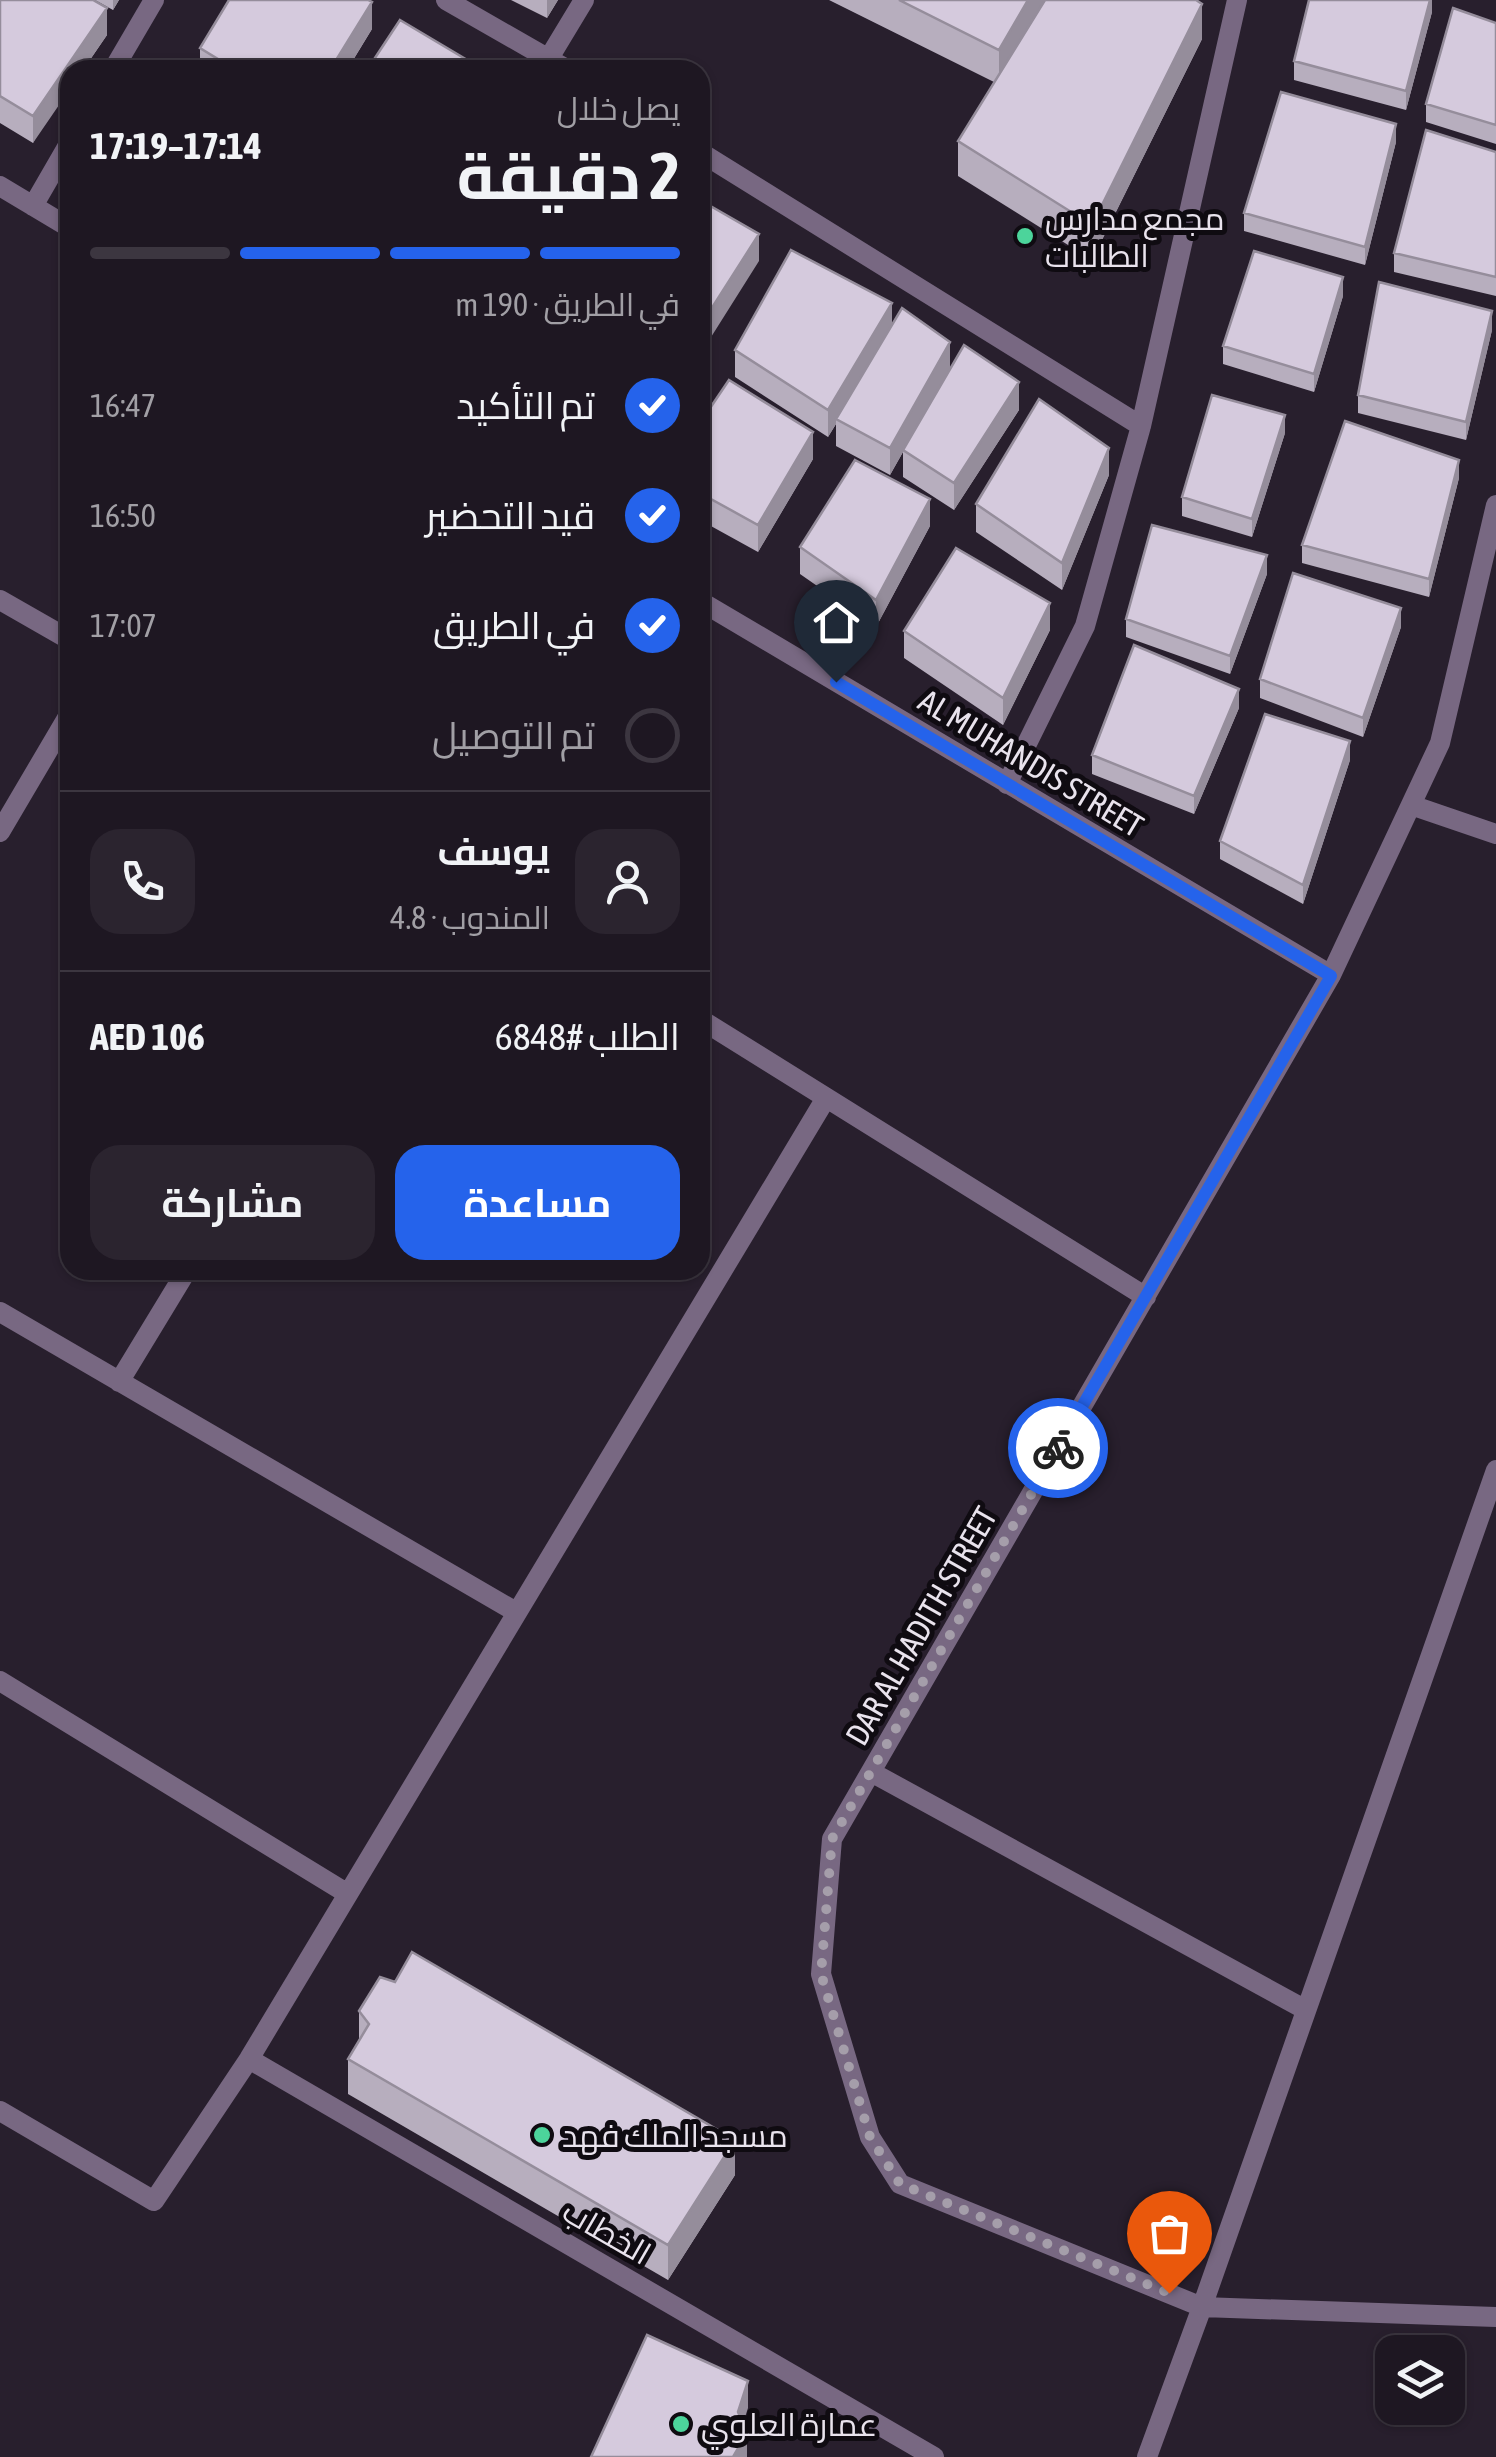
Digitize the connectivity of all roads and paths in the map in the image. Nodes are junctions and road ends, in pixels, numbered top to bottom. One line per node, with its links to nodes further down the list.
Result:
1 (154, 0): 6 (street)
2 (446, 0): 5 (street)
3 (584, 0): 5 (street)
4 (1237, 0): 13 (street)
5 (549, 58): 7 (street)
6 (119, 60)
7 (552, 60)
8 (710, 158): 13 (street)
9 (60, 159): 11 (street)
10 (0, 186): 11 (street)
11 (32, 206): 12 (street)
12 (60, 222)
13 (1141, 426): 19 (street)
14 (1496, 505): 20 (street, DAR AL HADITH STREET)
15 (0, 600): 17 (street)
16 (710, 607): 19 (street, AL MUHANDIS STREET)
17 (60, 634)
18 (60, 730): 21 (street)
19 (1007, 784): 23 (street, AL MUHANDIS STREET)
20 (1410, 805): 22 (street); 23 (street, DAR AL HADITH STREET)
21 (0, 832)
22 (1496, 834)
23 (1331, 976): 27 (street, DAR AL HADITH STREET)
24 (710, 1025): 25 (street)
25 (826, 1098): 27 (street); 31 (street)
26 (181, 1280): 29 (street)
27 (1146, 1297): 33 (street, DAR AL HADITH STREET)
28 (0, 1312): 29 (street)
29 (119, 1382): 31 (street)
30 (1496, 1470): 35 (street)
31 (516, 1612): 34 (street)
32 (0, 1680): 34 (street)
33 (871, 1772): 35 (street); 38 (street, DAR AL HADITH STREET)
34 (348, 1894): 36 (street)
35 (1306, 2010): 38 (street)
36 (248, 2059): 37 (street); 40 (street, الخطاب)
37 (0, 2111)
38 (1202, 2306): 39 (street, DAR AL HADITH STREET); 41 (street)
39 (1496, 2318)
40 (934, 2457)
41 (1147, 2457)

